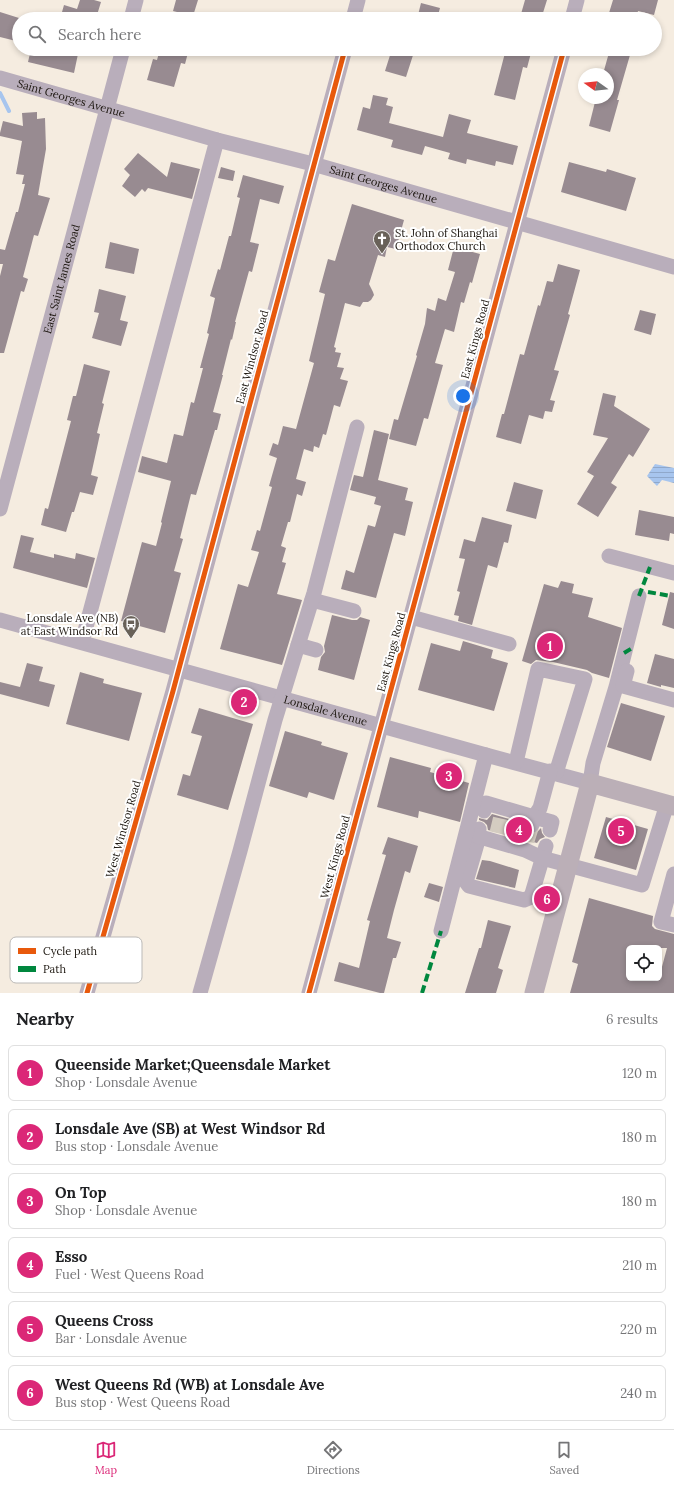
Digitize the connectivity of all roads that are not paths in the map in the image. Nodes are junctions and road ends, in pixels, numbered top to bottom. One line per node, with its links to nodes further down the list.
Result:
1 (136, 0): 4 (street)
2 (358, 0): 5 (street)
3 (577, 0): 6 (street)
4 (133, 12)
5 (355, 12)
6 (574, 12)
7 (121, 56): 11 (street, East Saint James Road)
8 (343, 56): 13 (street, East Windsor Road)
9 (562, 56): 14 (street, East Kings Road)
10 (0, 78): 11 (street, Saint Georges Avenue)
11 (107, 108): 12 (street, Saint Georges Avenue); 17 (street, East Saint James Road)
12 (217, 140): 13 (street, Saint Georges Avenue); 24 (street)
13 (313, 164): 14 (street, Saint Georges Avenue); 28 (street, East Windsor Road)
14 (516, 222): 15 (street, Saint Georges Avenue); 22 (street, East Kings Road)
15 (674, 267)
16 (357, 427): 20 (street)
17 (0, 509)
18 (609, 556): 19 (street)
19 (674, 573)
20 (312, 600): 21 (street); 26 (street)
21 (354, 611)
22 (411, 617): 25 (street); 31 (street, East Kings Road)
23 (0, 620): 24 (street, Lonsdale Avenue)
24 (82, 642): 28 (street, Lonsdale Avenue)
25 (509, 644)
26 (298, 645): 27 (street); 29 (street)
27 (316, 650)
28 (178, 670): 29 (street, Lonsdale Avenue); 45 (street, West Windsor Road)
29 (282, 698): 31 (street, Lonsdale Avenue); 48 (street)
30 (674, 700): 35 (street)
31 (381, 726): 32 (street, Lonsdale Avenue); 49 (street, West Kings Road)
32 (486, 755): 33 (street, Lonsdale Avenue); 44 (street)
33 (516, 762): 34 (street, Lonsdale Avenue); 34 (street)
34 (553, 772): 35 (street, Lonsdale Avenue); 38 (street)
35 (590, 783): 36 (main road, Lonsdale Avenue); 41 (main road)
36 (670, 805): 41 (street)
37 (485, 807): 38 (street)
38 (533, 821): 39 (street)
39 (550, 830)
40 (544, 852): 40 (street); 41 (street)
41 (568, 866): 50 (main road)
42 (674, 874): 43 (street)
43 (674, 926)
44 (441, 931)
45 (104, 937)
46 (91, 983): 47 (street, West Windsor Road)
47 (88, 993)
48 (200, 993)
49 (309, 993)
50 (534, 993)

